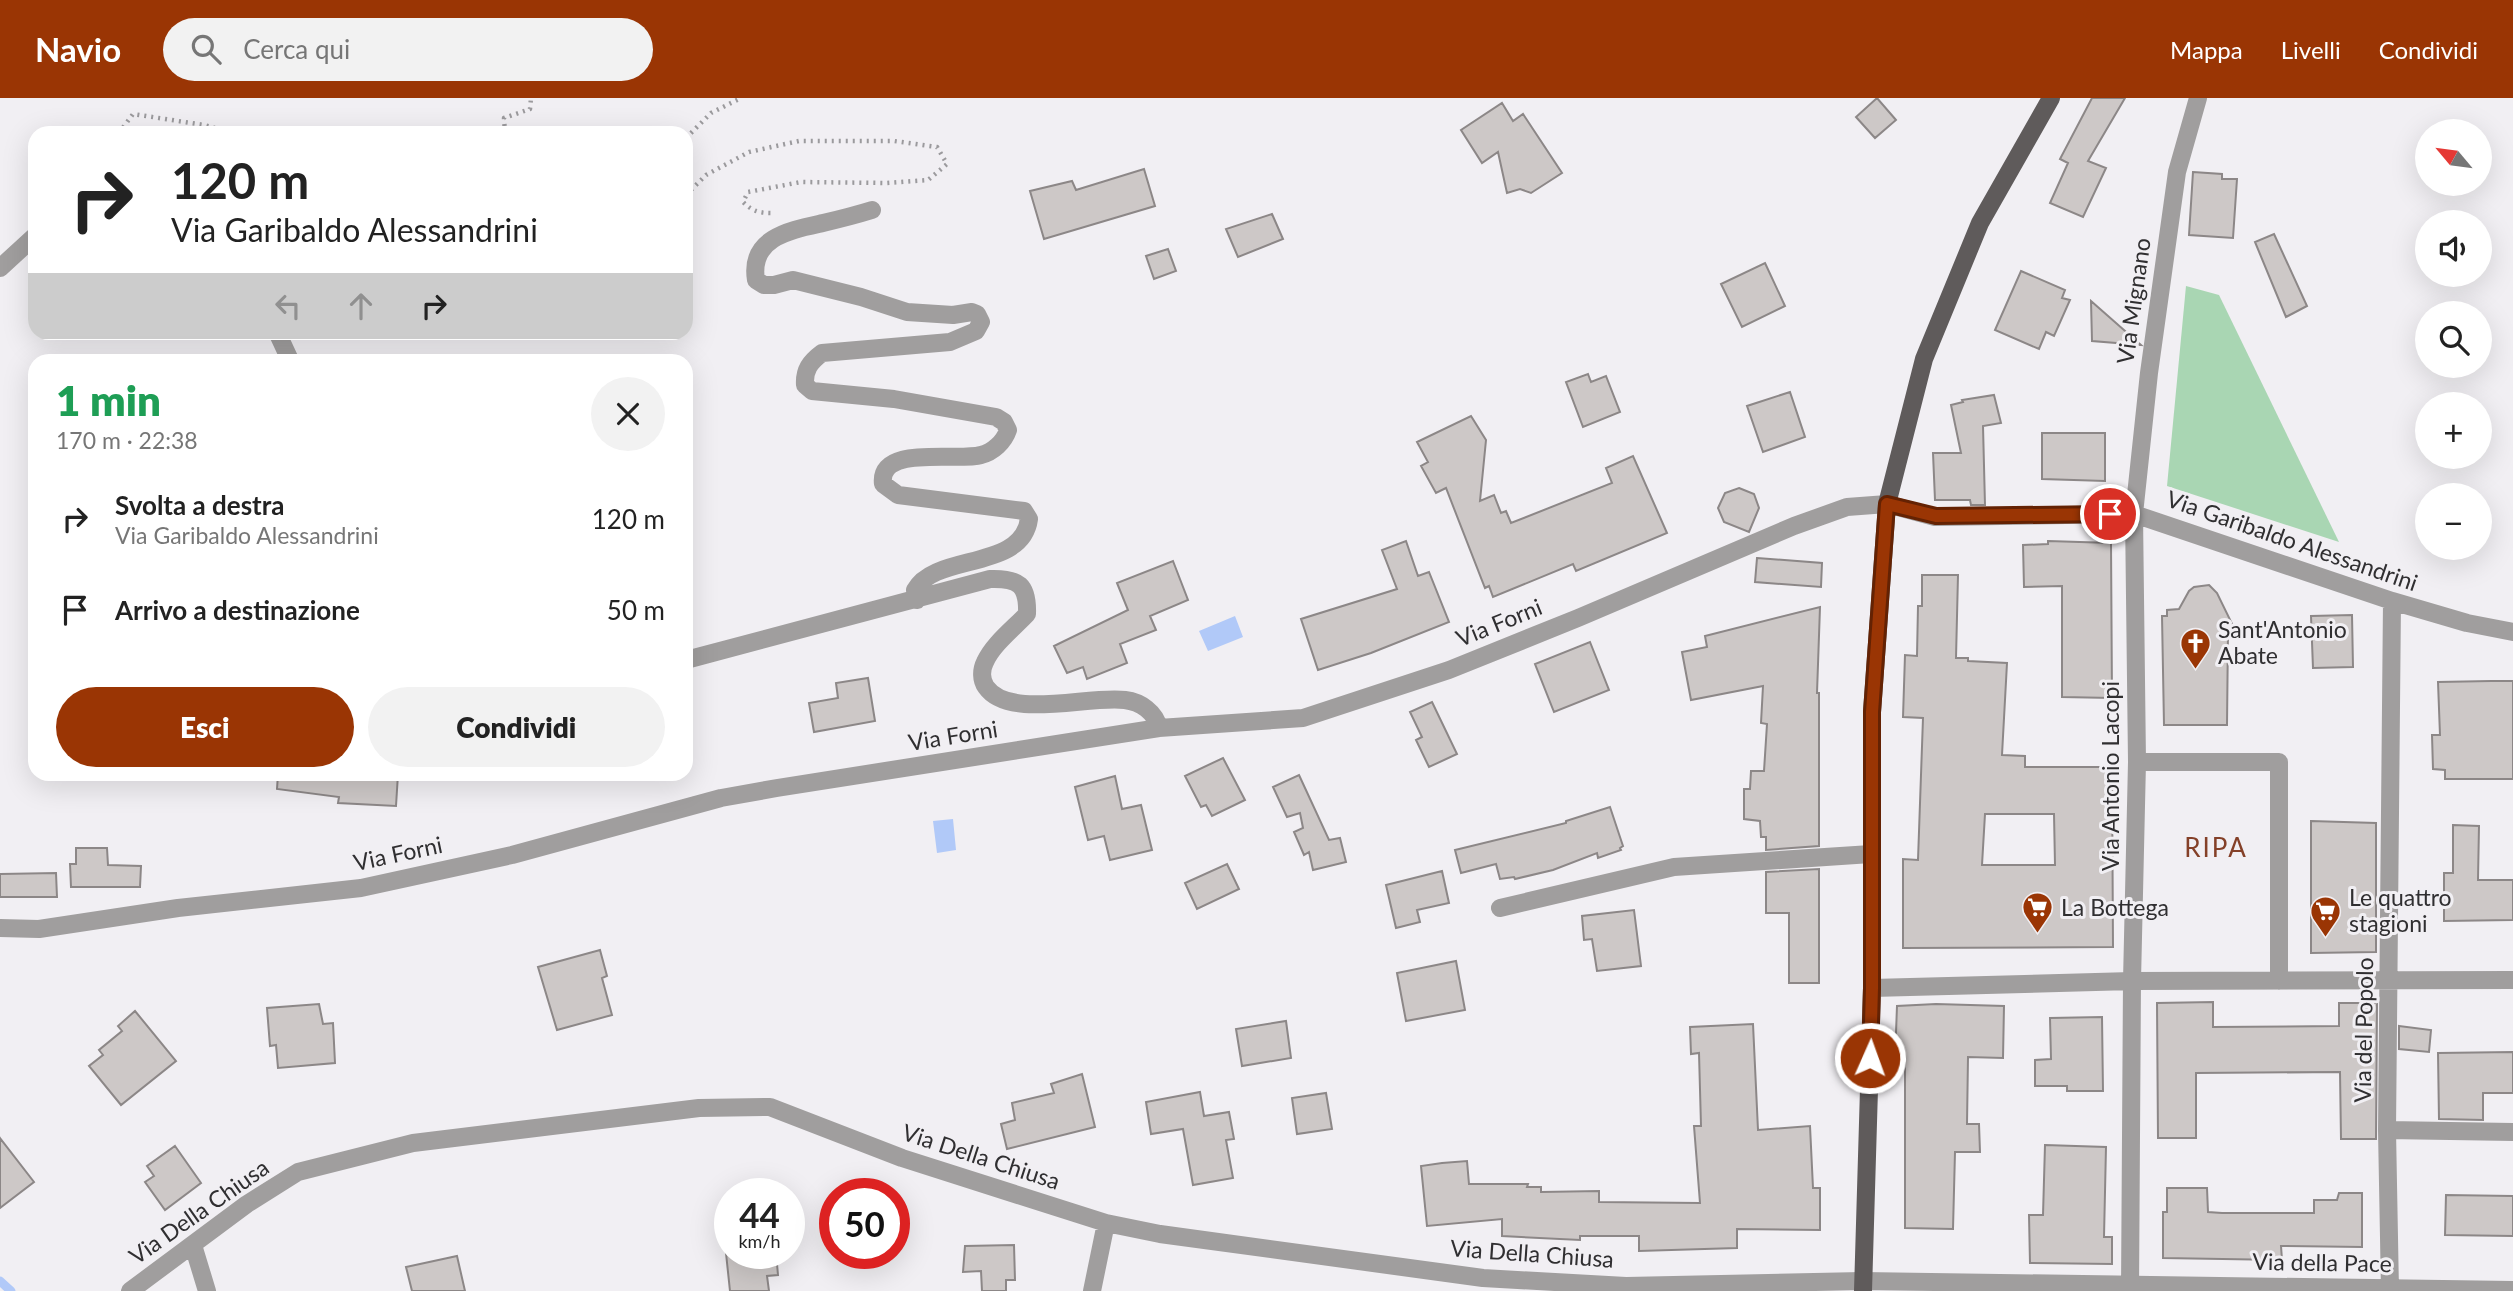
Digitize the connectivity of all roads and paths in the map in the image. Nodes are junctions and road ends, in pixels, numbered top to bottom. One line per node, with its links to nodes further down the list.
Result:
1 (531, 98): 7 (path)
2 (741, 98): 8 (path)
3 (2052, 98): 14 (main road)
4 (2199, 98): 15 (street, Via Mignano)
5 (124, 126): 6 (path)
6 (208, 126)
7 (505, 126)
8 (693, 131)
9 (693, 188): 11 (path)
10 (873, 210): 16 (street)
11 (784, 212)
12 (28, 242): 13 (street)
13 (0, 268)
14 (1887, 504): 15 (street, Via Garibaldo Alessandrini); 20 (street, Via Forni); 22 (main road)
15 (2134, 514): 17 (street, Via Garibaldo Alessandrini); 21 (street, Via Antonio Lacopi)
16 (917, 600): 19 (street); 20 (street)
17 (2392, 601): 18 (street, Via Garibaldo Alessandrini); 26 (street, Via del Popolo)
18 (2513, 632)
19 (693, 658)
20 (1159, 728): 24 (street, Via Forni)
21 (2137, 762): 27 (street, Via Antonio Lacopi); 28 (street)
22 (1871, 854): 23 (street); 29 (main road)
23 (1500, 908)
24 (0, 928)
25 (2513, 979): 26 (street)
26 (2389, 980): 28 (street); 30 (street, Via del Popolo)
27 (2132, 981): 28 (street); 29 (street); 36 (street, Via Antonio Lacopi)
28 (2279, 981)
29 (1872, 988): 34 (main road)
30 (2387, 1130): 31 (street); 37 (street, Via del Popolo)
31 (2513, 1132)
32 (1105, 1223): 33 (street, Via Della Chiusa); 35 (street, Via Della Chiusa); 41 (street)
33 (193, 1245): 39 (street, Via Della Chiusa); 40 (street)
34 (1863, 1286): 35 (street, Via Della Chiusa); 36 (street, Via Della Chiusa)
35 (1626, 1288)
36 (2131, 1288): 37 (street, Via della Pace)
37 (2390, 1290): 38 (street, Via della Pace)
38 (2513, 1290)
39 (130, 1291)
40 (208, 1291)
41 (1093, 1291)

